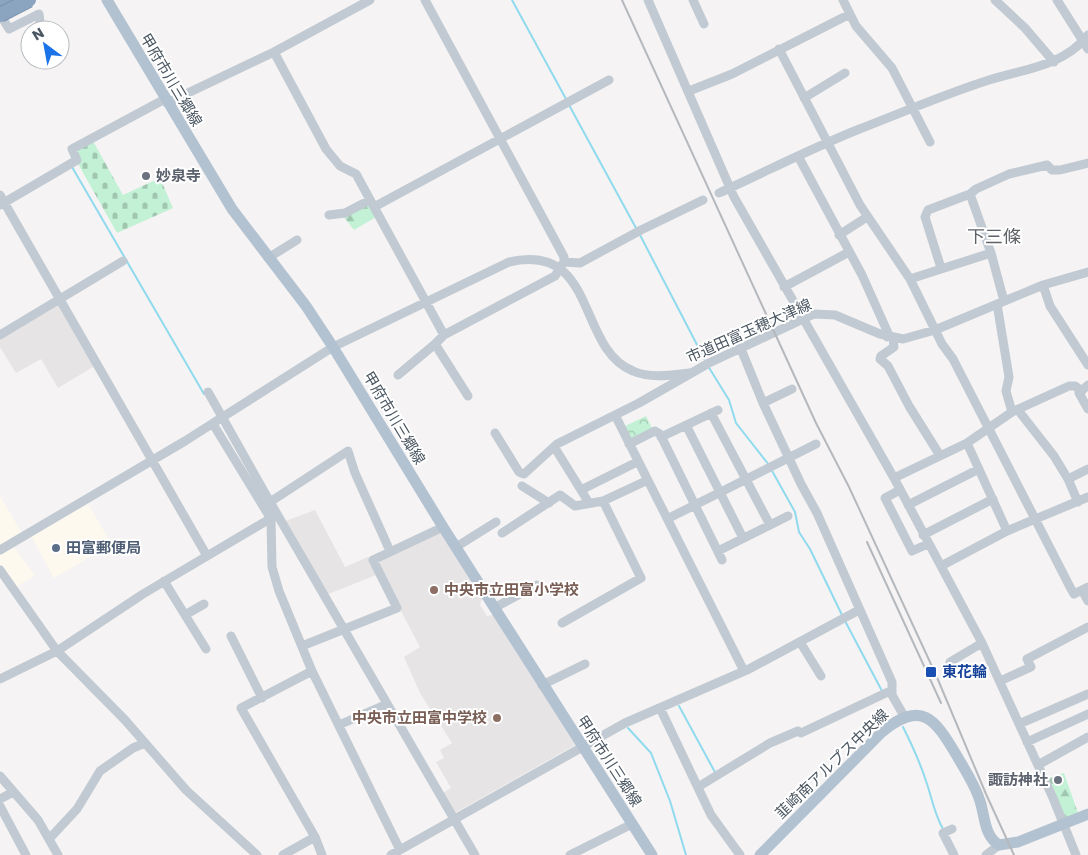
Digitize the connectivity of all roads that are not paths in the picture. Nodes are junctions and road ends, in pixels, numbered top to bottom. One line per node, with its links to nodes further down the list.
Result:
1 (11, 0): 13 (highway)
2 (29, 0): 13 (highway, bridge)
3 (40, 0): 13 (street)
4 (107, 0): 26 (main road, 甲府市川三郷線)
5 (370, 0): 20 (street)
6 (425, 0): 28 (street)
7 (648, 0): 24 (street)
8 (693, 0): 17 (street)
9 (843, 0): 12 (street)
10 (995, 0): 21 (street)
11 (1057, 0): 18 (street)
12 (850, 14): 19 (street); 27 (street)
13 (1, 15): 16 (street)
14 (27, 20): 15 (street)
15 (40, 20)
16 (20, 24)
17 (704, 24)
18 (1084, 43): 21 (street)
19 (779, 49): 24 (street); 25 (street)
20 (274, 52): 26 (street); 38 (street)
21 (1054, 62): 27 (street)
22 (846, 73): 25 (street)
23 (609, 80): 28 (street)
24 (689, 91): 33 (street)
25 (804, 98): 29 (street)
26 (166, 101): 37 (street); 45 (main road, 甲府市川三郷線)
27 (914, 109): 29 (street); 30 (street)
28 (501, 138): 38 (street); 47 (street)
29 (827, 142): 31 (street); 40 (street)
30 (930, 142)
31 (798, 156): 33 (street); 41 (street)
32 (1088, 162): 35 (street)
33 (732, 188): 34 (street); 52 (street)
34 (719, 193)
35 (970, 194): 44 (street); 48 (street)
36 (703, 200): 47 (street)
37 (2, 201): 53 (street)
38 (372, 204): 39 (street); 55 (street)
39 (329, 215)
40 (868, 217): 41 (street); 50 (street)
41 (839, 235): 43 (street)
42 (297, 240): 45 (street)
43 (849, 252): 52 (street); 60 (street)
44 (991, 253): 48 (street); 54 (street)
45 (268, 258): 62 (main road, 甲府市川三郷線)
46 (123, 261): 53 (street)
47 (562, 266): 55 (street, 市道田富玉穂大津線); 58 (street); 65 (street, 市道田富玉穂大津線)
48 (942, 268): 50 (street)
49 (1088, 272): 51 (street, 市道田富玉穂大津線)
50 (910, 278): 57 (street)
51 (1043, 285): 54 (street, 市道田富玉穂大津線); 64 (street)
52 (784, 287): 56 (street)
53 (60, 300): 59 (street); 86 (street)
54 (1000, 302): 57 (street, 市道田富玉穂大津線); 73 (street)
55 (427, 303): 58 (street); 62 (street, 市道田富玉穂大津線)
56 (802, 319): 60 (street, 市道田富玉穂大津線); 63 (street, 市道田富玉穂大津線); 90 (street)
57 (934, 330): 60 (street, 市道田富玉穂大津線); 77 (street)
58 (444, 334): 61 (street)
59 (0, 335)
60 (890, 337): 84 (street)
61 (435, 344): 66 (street); 70 (street)
62 (333, 347): 75 (street, 市道田富玉穂大津線); 112 (main road, 甲府市川三郷線)
63 (741, 349): 65 (street, 市道田富玉穂大津線); 71 (street)
64 (1088, 365)
65 (690, 373): 74 (street)
66 (398, 375)
67 (1085, 388): 72 (street); 73 (street)
68 (792, 389): 71 (street)
69 (208, 392): 75 (street)
70 (468, 396)
71 (763, 404): 85 (street)
72 (1088, 408)
73 (1015, 411): 77 (street); 93 (street)
74 (615, 415): 81 (street); 83 (street)
75 (219, 420): 86 (street, 市道田富玉穂大津線); 101 (street); 106 (street)
76 (686, 426): 79 (street); 91 (street); 97 (street)
77 (991, 428): 80 (street); 109 (street)
78 (495, 433): 83 (street)
79 (661, 437): 81 (street); 104 (street)
80 (967, 443): 84 (street); 88 (street)
81 (629, 444): 87 (street)
82 (816, 444): 85 (street)
83 (555, 448): 95 (street)
84 (940, 454): 90 (street)
85 (788, 458): 91 (street); 132 (street)
86 (151, 461): 119 (street, 市道田富玉穂大津線); 122 (street)
87 (637, 462): 92 (street); 95 (street)
88 (979, 469): 98 (street); 105 (street)
89 (1088, 470): 93 (street)
90 (894, 478): 96 (street)
91 (746, 479): 97 (street); 111 (street)
92 (648, 480): 100 (street); 108 (street)
93 (1068, 480): 99 (street)
94 (522, 486): 102 (street)
95 (581, 490): 103 (street)
96 (900, 490): 105 (street); 117 (street)
97 (720, 492): 104 (street); 116 (street)
98 (993, 499): 113 (street); 115 (street)
99 (1085, 500): 109 (street)
100 (603, 501): 103 (street); 134 (street)
101 (270, 502): 106 (street); 120 (street)
102 (549, 503): 103 (street); 114 (street)
103 (589, 503)
104 (694, 505): 108 (street); 121 (street)
105 (908, 505): 115 (street)
106 (274, 516): 122 (street); 136 (street); 140 (street)
107 (788, 516): 111 (street)
108 (669, 518): 146 (street)
109 (1034, 521): 113 (street); 128 (street)
110 (496, 522): 118 (street)
111 (770, 525): 116 (street)
112 (443, 527): 118 (main road, 甲府市川三郷線); 120 (street)
113 (1007, 531): 124 (street)
114 (502, 533)
115 (923, 535): 117 (street)
116 (743, 538): 121 (street)
117 (928, 544): 124 (street)
118 (456, 547): 131 (main road, 甲府市川三郷線)
119 (0, 550)
120 (390, 551): 136 (street)
121 (718, 551): 123 (street)
122 (207, 556): 126 (street)
123 (722, 560)
124 (941, 566): 139 (street)
125 (0, 570): 142 (street)
126 (164, 581): 133 (street); 142 (street)
127 (537, 585): 131 (street)
128 (1085, 589): 129 (street)
129 (1088, 602)
130 (204, 604): 133 (street)
131 (494, 608): 150 (main road, 甲府市川三郷線)
132 (860, 610): 138 (street); 151 (street)
133 (185, 615): 141 (street)
134 (562, 623)
135 (1088, 627): 149 (street)
136 (342, 630): 140 (street); 154 (street)
137 (231, 636): 153 (street)
138 (800, 642): 146 (street); 147 (street)
139 (982, 643): 143 (street); 149 (street)
140 (302, 646): 145 (street)
141 (206, 649)
142 (57, 651): 148 (street); 162 (street)
143 (950, 662)
144 (586, 664): 150 (street)
145 (312, 671): 153 (street); 159 (street)
146 (744, 671): 155 (street)
147 (821, 676)
148 (0, 679)
149 (1000, 681): 158 (street)
150 (542, 685): 163 (main road, 甲府市川三郷線)
151 (892, 692): 157 (street); 166 (street)
152 (1088, 694): 158 (street)
153 (262, 698): 175 (street)
154 (385, 705): 159 (street); 171 (street)
155 (660, 708): 163 (street); 166 (street)
156 (1088, 714): 161 (street)
157 (904, 716): 177 (main road, 韮崎南アルプス中央線); 189 (main road, 韮崎南アルプス中央線)
158 (1019, 724): 161 (street)
159 (339, 725): 178 (street)
160 (1088, 737): 164 (street)
161 (1026, 742): 164 (street)
162 (145, 743): 176 (street); 181 (street)
163 (582, 747): 171 (street); 172 (main road, 甲府市川三郷線)
164 (1038, 764): 173 (street)
165 (0, 776): 167 (street)
166 (698, 787): 188 (street)
167 (13, 792): 168 (street); 176 (street)
168 (0, 799)
169 (0, 806): 179 (street)
170 (1088, 814): 173 (main road)
171 (452, 820): 178 (street); 185 (street)
172 (632, 824): 186 (street); 187 (main road, 甲府市川三郷線)
173 (1062, 824): 177 (main road); 192 (street)
174 (947, 831): 190 (street)
175 (315, 837): 182 (street); 183 (street)
176 (50, 838): 180 (street)
177 (999, 845): 191 (street)
178 (400, 850): 184 (street)
179 (26, 855)
180 (58, 855)
181 (257, 855)
182 (283, 855)
183 (322, 855)
184 (391, 855)
185 (475, 855)
186 (570, 855)
187 (652, 855)
188 (740, 855)
189 (760, 855)
190 (954, 855)
191 (987, 855)
192 (1076, 855)

